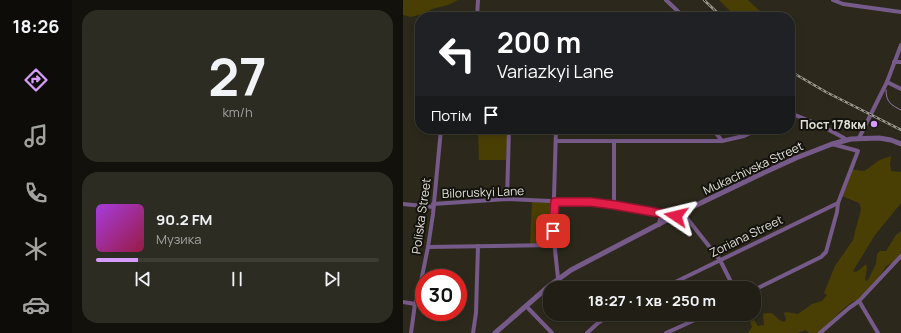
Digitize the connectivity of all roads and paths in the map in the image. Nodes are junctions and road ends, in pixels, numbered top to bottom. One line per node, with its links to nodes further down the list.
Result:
1 (480, 0): 4 (street)
2 (665, 0): 5 (street)
3 (833, 0): 6 (street)
4 (478, 12)
5 (678, 12)
6 (901, 12)
7 (901, 45): 8 (street)
8 (895, 62): 9 (street); 10 (street)
9 (901, 62)
10 (887, 82): 11 (street); 18 (street)
11 (901, 89)
12 (795, 116): 19 (street)
13 (441, 134): 29 (street, Poliska Street)
14 (509, 134): 25 (street)
15 (556, 134): 20 (street)
16 (717, 134): 22 (street)
17 (748, 134): 22 (street)
18 (859, 138): 19 (street, Mukachivska Street); 24 (street, Mukachivska Street)
19 (846, 140): 23 (street, Mukachivska Street)
20 (556, 141): 21 (street); 26 (street)
21 (614, 141): 22 (street); 30 (street)
22 (722, 141)
23 (832, 144): 27 (street); 32 (street, Mukachivska Street)
24 (901, 144)
25 (507, 199): 26 (street, Biloruskyi Lane); 29 (street, Biloruskyi Lane)
26 (555, 202): 30 (street, Biloruskyi Lane); 35 (street)
27 (838, 203): 39 (street, Zoriana Street); 44 (street)
28 (403, 204): 29 (street, Biloruskyi Lane)
29 (433, 205): 37 (street, Poliska Street)
30 (614, 205): 31 (street, Biloruskyi Lane)
31 (659, 212): 33 (street, Biloruskyi Lane); 34 (street)
32 (682, 212): 33 (street, Mukachivska Street); 39 (street)
33 (676, 216): 34 (street, Mukachivska Street)
34 (659, 225): 41 (street, Mukachivska Street)
35 (554, 245): 36 (street); 41 (street)
36 (478, 246): 37 (street); 52 (street)
37 (428, 247): 40 (street, Poliska Street)
38 (901, 256): 45 (street)
39 (720, 260): 42 (street, Zoriana Street); 43 (street)
40 (424, 269)
41 (558, 278): 48 (street, Mukachivska Street)
42 (677, 281)
43 (730, 281)
44 (761, 287)
45 (859, 301): 57 (street); 58 (street)
46 (403, 302): 47 (street)
47 (415, 304): 51 (street, Poliska Street)
48 (526, 306): 53 (street, Mukachivska Street); 54 (street)
49 (601, 321): 55 (street)
50 (693, 321): 56 (street)
51 (411, 333)
52 (473, 333)
53 (495, 333)
54 (552, 333)
55 (587, 333)
56 (666, 333)
57 (820, 333)
58 (878, 333)

